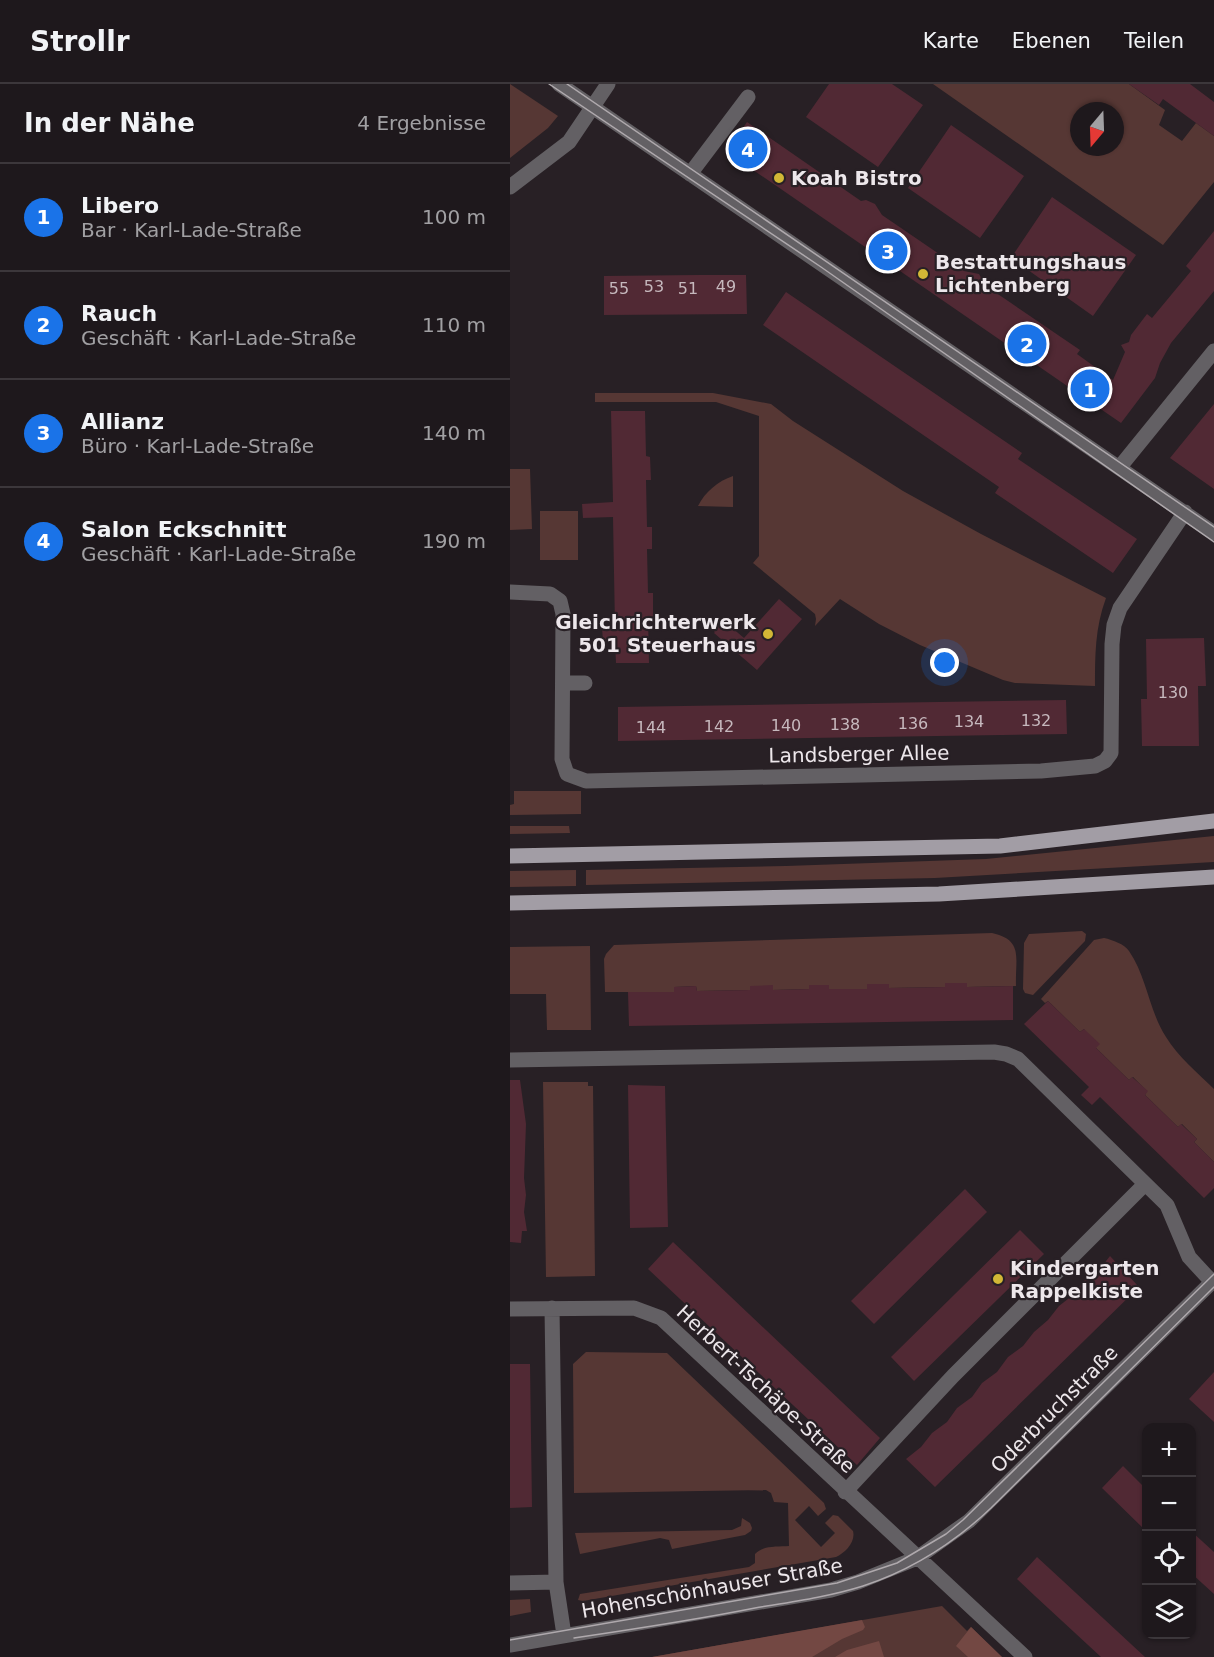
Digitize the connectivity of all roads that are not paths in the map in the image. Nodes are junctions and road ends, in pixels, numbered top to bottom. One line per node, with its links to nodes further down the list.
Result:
1 (559, 84): 4 (street)
2 (608, 84): 4 (street)
3 (748, 97): 5 (street)
4 (592, 107): 5 (street); 6 (street)
5 (690, 174): 8 (street)
6 (510, 186)
7 (1214, 351): 8 (street)
8 (1119, 468): 9 (street)
9 (1185, 512): 10 (street); 12 (street, Landsberger Allee)
10 (1214, 533)
11 (510, 592): 12 (street, Landsberger Allee)
12 (562, 683): 13 (street)
13 (585, 683)
14 (1214, 821): 15 (main road)
15 (510, 855)
16 (1214, 878): 17 (main road)
17 (510, 903)
18 (510, 1060): 19 (street)
19 (1145, 1184): 20 (street); 23 (street, Herbert-Tschäpe-Straße)
20 (1213, 1281): 24 (street, Oderbruchstraße)
21 (552, 1308): 22 (street, Herbert-Tschäpe-Straße); 23 (street, Herbert-Tschäpe-Straße); 25 (street)
22 (510, 1309)
23 (845, 1492): 24 (street, Herbert-Tschäpe-Straße)
24 (917, 1558): 27 (street, Hohenschönhauser Straße); 29 (street, Herbert-Tschäpe-Straße)
25 (556, 1582): 26 (street, Hohenschönhauser Straße); 27 (street)
26 (510, 1583)
27 (564, 1635): 28 (street, Hohenschönhauser Straße)
28 (510, 1645)
29 (1025, 1657)

